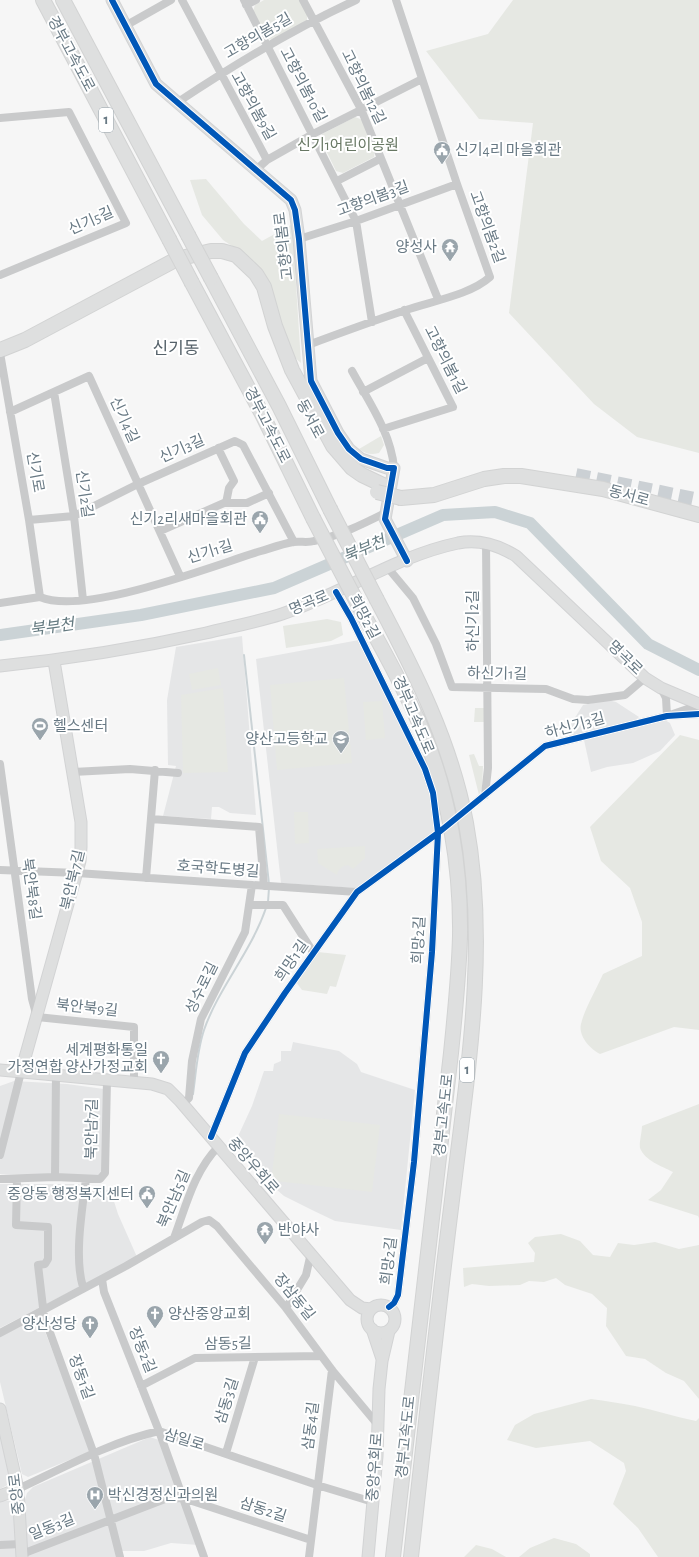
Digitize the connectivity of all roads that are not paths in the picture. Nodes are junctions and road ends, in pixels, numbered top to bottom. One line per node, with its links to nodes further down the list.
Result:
1 (43, 0): 135 (highway, 경부고속도로 / 1, bridge)
2 (63, 0): 136 (highway, 경부고속도로 / 1, bridge)
3 (112, 0): 12 (main road, 고향의봄로)
4 (171, 0): 12 (street)
5 (182, 0): 14 (street, 고향의봄9길)
6 (256, 0): 10 (street)
7 (304, 0): 11 (street, 고향의봄12길)
8 (356, 0): 11 (street, 고향의봄5길)
9 (396, 0): 15 (street, 고향의봄2길)
10 (245, 2): 13 (street, 고향의봄10길)
11 (314, 20): 13 (street, 고향의봄5길); 17 (street, 고향의봄12길)
12 (125, 26): 16 (main road, 고향의봄로)
13 (267, 46): 14 (street, 고향의봄5길); 19 (street, 고향의봄10길)
14 (220, 74): 16 (street, 고향의봄5길); 21 (street, 고향의봄9길)
15 (422, 79): 17 (street); 24 (street, 고향의봄2길)
16 (178, 102): 22 (main road, 고향의봄로)
17 (361, 109): 19 (street); 20 (street, 고향의봄12길)
18 (0, 118): 28 (street, 신기5길)
19 (313, 134): 21 (street); 23 (street, 고향의봄10길)
20 (380, 159): 23 (street); 25 (street, 고향의봄12길)
21 (267, 160): 22 (street)
22 (257, 169): 27 (main road, 고향의봄로)
23 (337, 181): 26 (street, 고향의봄10길)
24 (457, 184): 25 (street, 고향의봄3길); 29 (street, 고향의봄2길)
25 (399, 205): 26 (street, 고향의봄3길); 29 (street, 고향의봄12길)
26 (356, 221): 27 (street, 고향의봄3길); 31 (street, 고향의봄10길)
27 (299, 239): 32 (main road, 고향의봄로)
28 (0, 275)
29 (438, 299): 30 (street, 고향의봄2길)
30 (404, 310): 31 (street, 고향의봄2길); 35 (street, 고향의봄1길)
31 (372, 322): 32 (street, 고향의봄2길)
32 (308, 345): 42 (main road, 고향의봄로)
33 (0, 350): 46 (highway, 동서로)
34 (0, 354): 39 (street, 신기로)
35 (428, 358): 38 (street); 40 (street, 고향의봄1길)
36 (352, 371): 38 (street)
37 (54, 392): 39 (street, 신기4길); 44 (street, 신기4길); 49 (street, 신기2길)
38 (363, 392): 40 (street)
39 (10, 412): 51 (street, 신기로)
40 (383, 429): 42 (street)
41 (218, 448): 44 (street, 신기3길); 45 (street, 신기3길); 47 (street)
42 (394, 468): 50 (main road)
43 (576, 475): 46 (highway, 동서로)
44 (138, 484): 49 (street, 신기3길); 52 (street, 신기4길)
45 (269, 492): 47 (street); 53 (street, 신기3길)
46 (402, 494): 48 (highway, 동서로)
47 (226, 503): 52 (street)
48 (699, 514)
49 (74, 516): 51 (street, 신기3길); 60 (street, 신기2길)
50 (385, 516): 53 (street, 신기1길); 55 (main road)
51 (29, 520): 59 (street, 신기로)
52 (160, 531): 57 (street, 신기4길)
53 (294, 542): 57 (street, 신기1길)
54 (486, 543): 55 (main road, 명곡로); 64 (main road, 명곡로); 65 (street, 하신기2길)
55 (407, 561): 56 (main road, 명곡로)
56 (388, 568): 58 (main road, 명곡로); 65 (street, 하신기1길)
57 (180, 576): 60 (street, 신기1길)
58 (336, 592): 62 (main road, 명곡로); 77 (street, 희망2길)
59 (40, 597): 60 (street, 신기1길); 61 (street, 신기1길)
60 (83, 600)
61 (0, 603)
62 (54, 661): 63 (main road, 명곡로); 72 (main road, 북안북7길)
63 (0, 666)
64 (645, 678): 65 (street, 하신기1길); 66 (main road, 명곡로)
65 (488, 687): 74 (street, 하신기2길)
66 (661, 688): 67 (main road, 명곡로); 69 (street)
67 (699, 705): 69 (street)
68 (699, 714): 69 (street, 하신기3길)
69 (667, 716): 74 (street, 하신기3길)
70 (0, 764): 79 (street, 북안북8길)
71 (155, 770): 72 (street); 73 (street); 76 (street)
72 (73, 772): 80 (main road, 북안북7길)
73 (178, 773)
74 (485, 795): 75 (street, 하신기3길)
75 (476, 802)
76 (151, 819): 81 (street); 83 (street)
77 (438, 833): 84 (street, 희망1길); 105 (street, 희망2길)
78 (0, 870): 79 (street, 호국학도병길)
79 (15, 871): 80 (street, 호국학도병길); 87 (street, 북안북8길)
80 (77, 873): 81 (street, 호국학도병길); 87 (main road, 북안북7길)
81 (146, 878): 82 (street, 호국학도병길)
82 (252, 885): 83 (street, 호국학도병길); 85 (street, 성수로길)
83 (265, 886): 84 (street, 호국학도병길)
84 (357, 892): 86 (street, 희망1길)
85 (250, 905): 86 (street); 93 (street, 성수로길)
86 (313, 952): 94 (street, 희망1길)
87 (37, 1017): 89 (main road, 북안북7길); 92 (street, 북안북9길)
88 (0, 1070): 89 (main road, 중앙우회로)
89 (21, 1072): 90 (main road, 중앙우회로); 95 (street)
90 (56, 1075): 91 (main road, 중앙우회로); 96 (street)
91 (107, 1080): 92 (main road, 중앙우회로); 99 (street, 북안남7길)
92 (134, 1082): 93 (main road, 중앙우회로)
93 (183, 1104): 94 (main road, 중앙우회로)
94 (215, 1142): 100 (street, 북안남5길); 101 (main road, 중앙우회로)
95 (0, 1155)
96 (55, 1177): 98 (street, 북안남7길); 99 (street, 북안남7길)
97 (0, 1179): 98 (street, 북안남7길)
98 (17, 1179): 108 (street, 장동1길)
99 (86, 1179): 103 (street)
100 (174, 1238): 102 (street, 북안남5길); 106 (street, 장삼동길)
101 (311, 1253): 104 (main road, 중앙우회로); 106 (street)
102 (102, 1279): 103 (street, 북안남5길); 116 (street, 장동2길)
103 (83, 1287): 108 (street, 북안남5길)
104 (350, 1300): 107 (main road, 중앙우회로); 109 (main road)
105 (389, 1307): 107 (main road); 110 (main road)
106 (286, 1308): 112 (street, 장삼동길)
107 (371, 1309): 109 (main road)
108 (43, 1310): 111 (street, 북안남5길); 121 (street, 장동1길)
109 (369, 1326): 110 (main road); 114 (main road)
110 (389, 1330): 114 (main road, 중앙우회로)
111 (0, 1333)
112 (321, 1356): 113 (street, 삼동5길); 115 (street, 장삼동길)
113 (255, 1357): 116 (street, 삼동5길); 120 (street, 삼동3길)
114 (382, 1361): 118 (main road, 중앙우회로)
115 (332, 1370): 118 (street, 장삼동길); 122 (street, 삼동4길)
116 (141, 1386): 119 (street, 장동2길)
117 (0, 1409): 123 (main road, 중앙로)
118 (378, 1425): 126 (main road, 중앙우회로)
119 (159, 1431): 120 (street, 삼일로); 121 (street, 삼일로); 125 (street, 장동2길)
120 (226, 1453): 122 (street, 삼일로)
121 (94, 1454): 123 (street, 삼일로); 127 (street, 장동1길)
122 (318, 1485): 126 (street, 삼일로); 128 (street, 삼동4길)
123 (18, 1489): 124 (main road, 삼일로); 130 (main road, 중앙로)
124 (0, 1496)
125 (183, 1498): 127 (street, 일동3길); 128 (street, 삼동2길); 132 (street, 장동2길)
126 (373, 1502): 134 (main road, 중앙우회로)
127 (110, 1519): 130 (street, 일동3길); 131 (street, 장동1길)
128 (311, 1540): 133 (street, 삼동4길)
129 (0, 1545): 130 (street, 일동3길)
130 (22, 1551)
131 (120, 1557)
132 (204, 1557)
133 (309, 1557)
134 (368, 1557)
135 (393, 1557)
136 (411, 1557)

